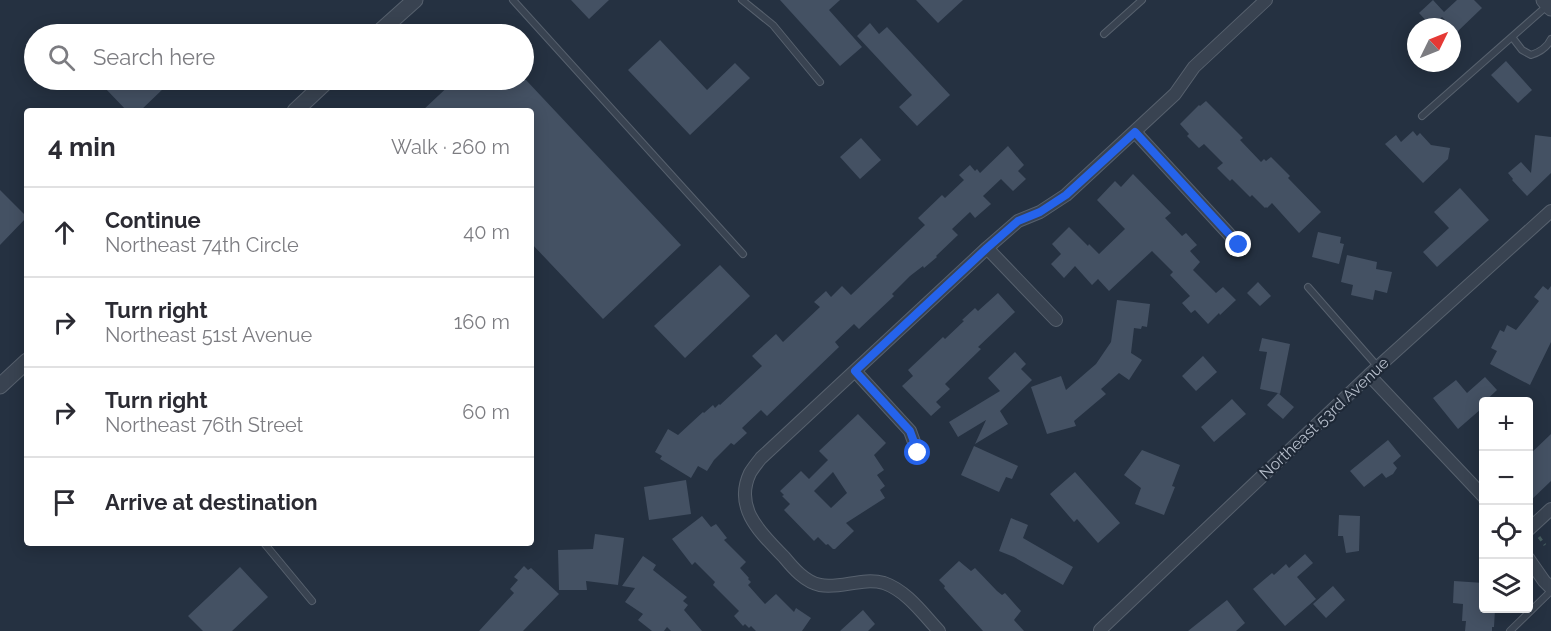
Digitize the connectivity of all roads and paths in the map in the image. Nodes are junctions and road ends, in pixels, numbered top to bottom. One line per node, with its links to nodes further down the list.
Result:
1 (415, 0): 7 (street)
2 (513, 0): 19 (lane)
3 (742, 0): 11 (lane)
4 (1142, 0): 8 (lane)
5 (1266, 0): 15 (street)
6 (1548, 4): 9 (lane)
7 (388, 24)
8 (1104, 34)
9 (1512, 37): 10 (lane); 14 (lane)
10 (1551, 39)
11 (820, 82)
12 (317, 90): 13 (street)
13 (298, 108)
14 (1422, 116)
15 (1135, 132): 17 (street); 18 (street)
16 (1551, 211): 24 (street, Northeast 53rd Avenue)
17 (1239, 245)
18 (987, 248): 21 (street); 23 (street)
19 (743, 254)
20 (1308, 287): 24 (lane)
21 (1056, 320)
22 (24, 364): 25 (street)
23 (855, 371): 26 (street); 35 (street)
24 (1374, 371): 27 (street); 34 (street, Northeast 53rd Avenue)
25 (0, 386)
26 (918, 453)
27 (1479, 491)
28 (1551, 509): 29 (street)
29 (1533, 525)
30 (266, 546): 33 (lane)
31 (1529, 559): 32 (street)
32 (1551, 590): 36 (lane)
33 (312, 601)
34 (1100, 630)
35 (939, 631)
36 (1510, 631)

